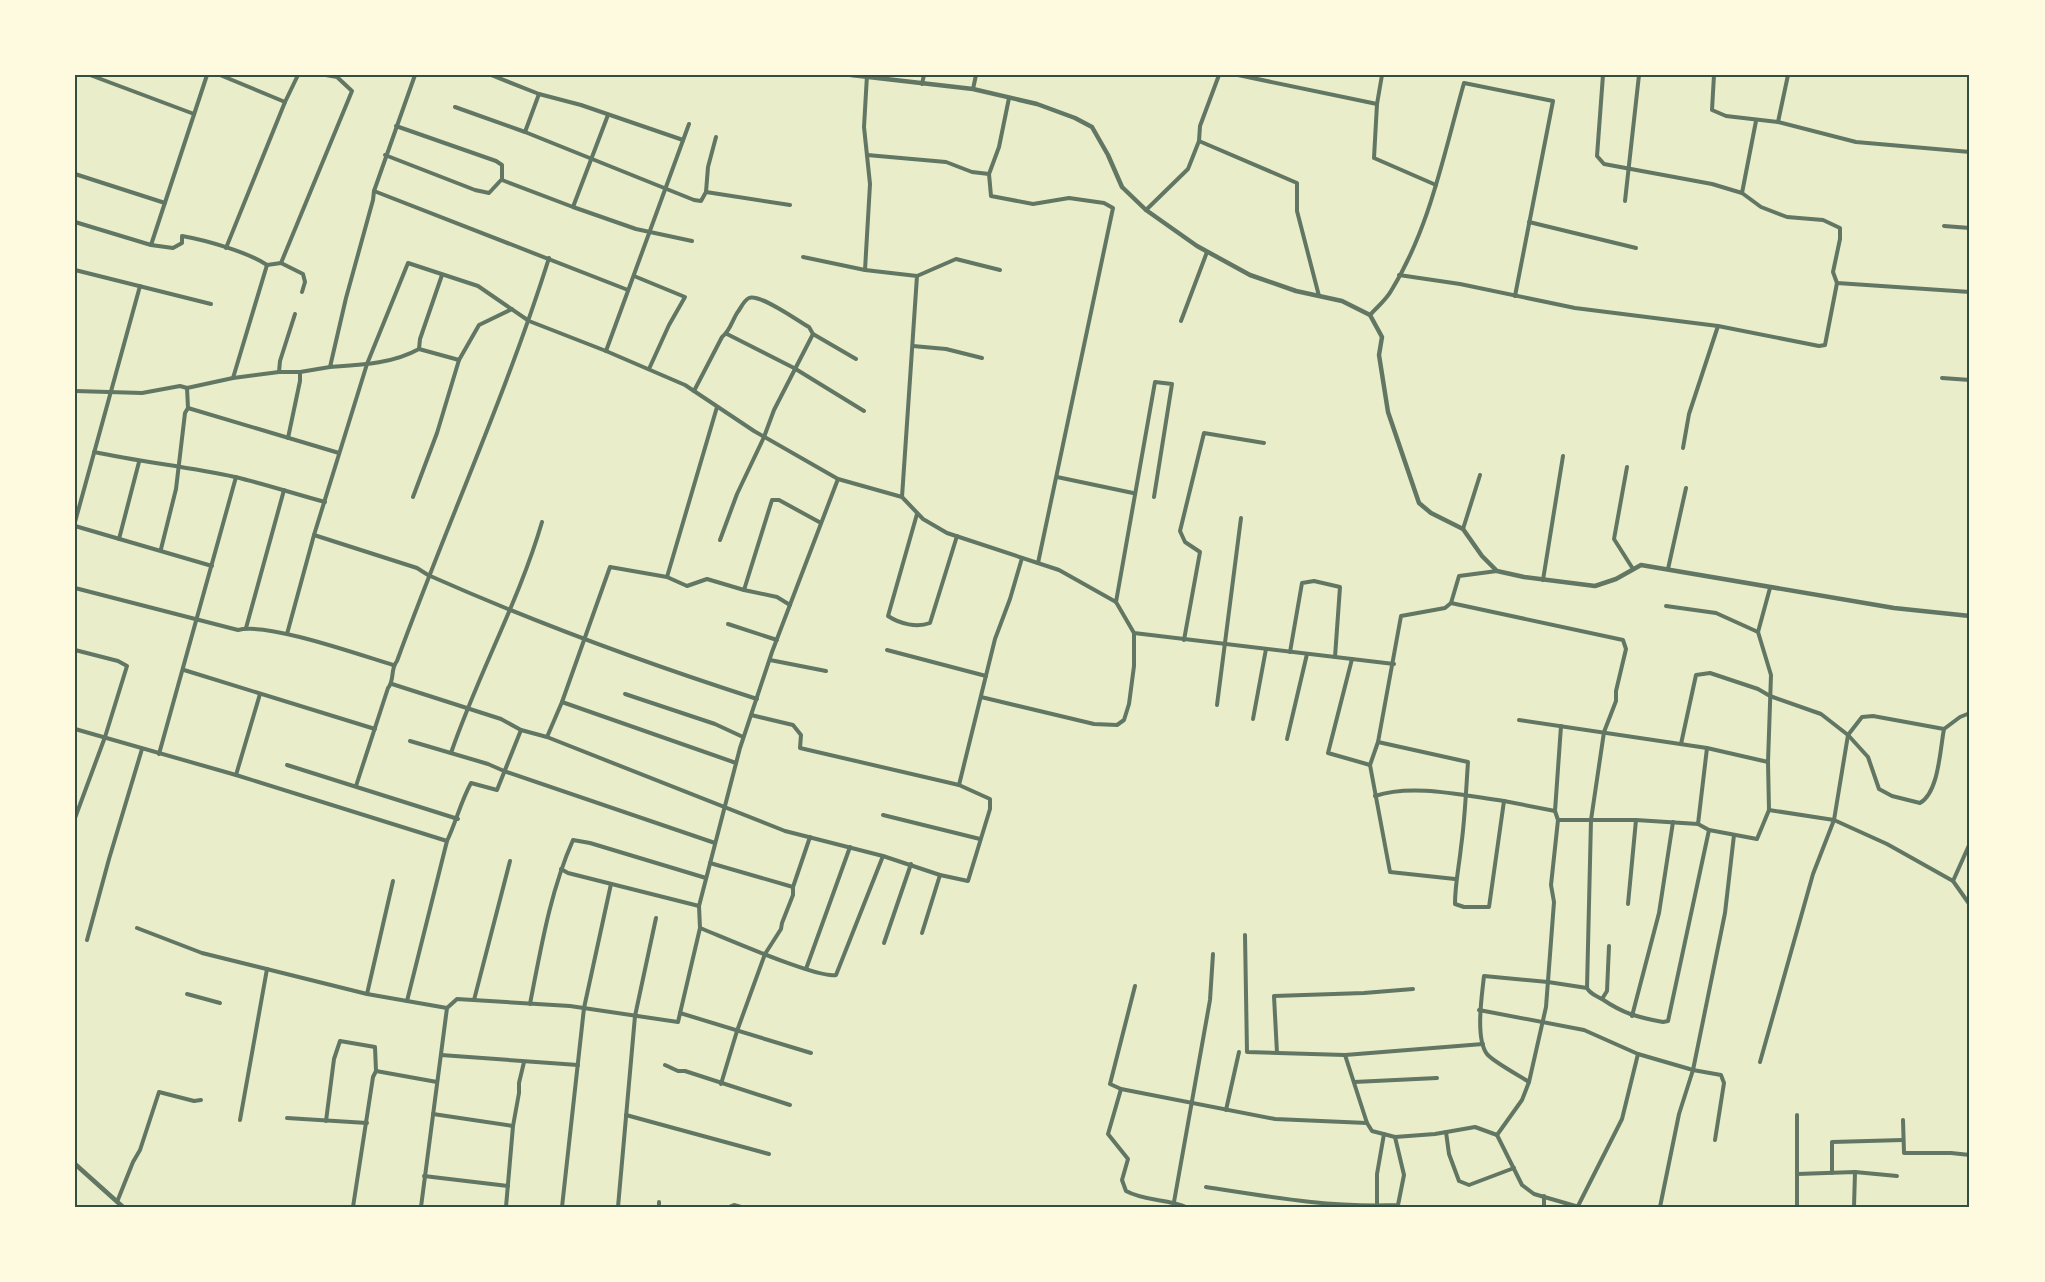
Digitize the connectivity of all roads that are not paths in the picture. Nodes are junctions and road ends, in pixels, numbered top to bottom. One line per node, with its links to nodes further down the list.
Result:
1 (90, 75): 27 (street)
2 (207, 75): 27 (street)
3 (220, 75): 24 (street)
4 (298, 75): 24 (street)
5 (326, 75): 18 (street)
6 (416, 75): 32 (street)
7 (491, 75): 22 (street)
8 (851, 75): 19 (street)
9 (924, 75): 20 (street)
10 (976, 75): 21 (street)
11 (1219, 75): 36 (street)
12 (1238, 75): 25 (street)
13 (1382, 75): 25 (street)
14 (1604, 75): 41 (street)
15 (1640, 75): 41 (street)
16 (1714, 75): 29 (street)
17 (1788, 75): 30 (street)
18 (337, 76): 67 (street)
19 (867, 76): 20 (street); 39 (street)
20 (922, 84): 21 (street)
21 (973, 89): 23 (street)
22 (539, 94): 28 (street); 33 (street)
23 (1009, 98): 43 (street); 54 (street)
24 (285, 102): 62 (street)
25 (1377, 104): 45 (street)
26 (455, 107): 33 (street)
27 (194, 114): 51 (street)
28 (608, 115): 35 (street); 40 (street)
29 (1756, 121): 30 (street); 49 (street)
30 (1778, 122): 37 (street)
31 (689, 124): 35 (street)
32 (396, 126): 38 (street); 44 (street)
33 (525, 132): 40 (street)
34 (716, 137): 48 (street)
35 (683, 140): 46 (street)
36 (1199, 141): 54 (street); 81 (street)
37 (1970, 152)
38 (385, 155): 44 (street); 47 (street)
39 (867, 155): 43 (street); 70 (street)
40 (592, 159): 46 (street); 53 (street)
41 (1628, 168): 49 (street); 50 (street)
42 (75, 174): 51 (street)
43 (989, 174): 126 (street)
44 (502, 179): 53 (street)
45 (1436, 185): 56 (street); 73 (street)
46 (666, 188): 48 (street); 59 (street)
47 (374, 191): 66 (street); 99 (street)
48 (706, 192): 52 (street)
49 (1742, 193): 76 (street)
50 (1625, 201)
51 (165, 203): 61 (street)
52 (790, 205)
53 (573, 207): 59 (street)
54 (1146, 210): 64 (street)
55 (75, 222): 61 (street)
56 (1529, 222): 63 (street); 82 (street)
57 (1944, 226): 58 (street)
58 (1970, 228)
59 (650, 231): 60 (street); 74 (street)
60 (692, 241)
61 (151, 244): 62 (street)
62 (226, 248): 68 (street)
63 (1636, 248)
64 (1207, 252): 81 (street); 88 (street)
65 (803, 257): 70 (street)
66 (549, 258): 78 (street); 87 (street)
67 (281, 263): 68 (street); 79 (street)
68 (267, 265): 104 (street)
69 (75, 270): 77 (street)
70 (865, 270): 75 (street)
71 (1000, 270): 75 (street)
72 (442, 275): 84 (street); 93 (street); 98 (street)
73 (1400, 275): 82 (street); 86 (street)
74 (634, 276): 78 (street); 101 (street)
75 (917, 276): 92 (street)
76 (1837, 283): 80 (street); 89 (street)
77 (140, 286): 83 (street); 110 (street)
78 (628, 290): 94 (street)
79 (302, 292)
80 (1970, 292)
81 (1319, 296): 86 (street)
82 (1515, 296): 89 (street)
83 (211, 304)
84 (512, 309): 87 (street); 97 (street)
85 (295, 314): 102 (street)
86 (1370, 315): 140 (street)
87 (530, 321): 94 (street); 152 (street)
88 (1181, 321)
89 (1718, 326): 117 (street)
90 (727, 334): 91 (street); 100 (street); 109 (street)
91 (813, 334): 95 (street); 100 (street)
92 (914, 345): 96 (street); 133 (street)
93 (420, 349): 97 (street); 98 (street)
94 (606, 351): 101 (street)
95 (856, 358)
96 (982, 358)
97 (459, 360): 132 (street)
98 (367, 364): 99 (street); 119 (street)
99 (330, 367): 103 (street)
100 (794, 368): 113 (street); 114 (street)
101 (649, 369): 109 (street)
102 (279, 372): 103 (street); 104 (street)
103 (300, 372): 115 (street)
104 (233, 378): 107 (street)
105 (1942, 378): 106 (street)
106 (1970, 380)
107 (187, 388): 110 (street); 112 (street)
108 (75, 391): 110 (street)
109 (694, 391): 111 (street)
110 (111, 393): 118 (street)
111 (717, 407): 114 (street); 153 (street)
112 (188, 408): 115 (street); 122 (street)
113 (864, 411)
114 (764, 437): 127 (street); 144 (street)
115 (288, 438): 119 (street)
116 (1264, 443): 172 (street)
117 (1683, 448)
118 (94, 452): 121 (street); 139 (street)
119 (339, 453): 134 (street)
120 (1563, 456): 154 (street)
121 (139, 462): 122 (street); 143 (street)
122 (178, 466): 125 (street); 145 (street)
123 (1627, 467): 149 (street)
124 (1480, 476): 140 (street)
125 (236, 477): 129 (street); 148 (street)
126 (1057, 477): 130 (street); 147 (street)
127 (838, 479): 133 (street); 138 (street)
128 (1686, 488): 150 (street)
129 (284, 490): 134 (street); 166 (street)
130 (1133, 493): 131 (street); 158 (street)
131 (1154, 496)
132 (413, 497)
133 (902, 497): 135 (street)
134 (325, 502): 141 (street)
135 (917, 513): 142 (street); 142 (street)
136 (1241, 518): 173 (street)
137 (542, 522): 162 (street)
138 (821, 523): 157 (street); 160 (street)
139 (75, 524): 143 (street)
140 (1463, 529): 151 (street)
141 (315, 535): 152 (street); 169 (street)
142 (957, 536): 146 (street)
143 (119, 539): 145 (street)
144 (720, 540)
145 (161, 549): 148 (street)
146 (1022, 558): 147 (street); 186 (street)
147 (1038, 563): 158 (street)
148 (213, 566): 164 (street)
149 (1633, 569): 150 (street); 154 (street)
150 (1668, 569): 156 (street)
151 (1497, 571): 154 (street); 159 (street)
152 (428, 575): 162 (street); 183 (street)
153 (667, 577): 157 (street); 170 (street)
154 (1543, 579)
155 (75, 588): 164 (street)
156 (1770, 588): 163 (street); 167 (street)
157 (744, 590): 160 (street)
158 (1116, 602): 168 (street)
159 (1451, 603): 182 (street); 205 (street)
160 (790, 605): 171 (street)
161 (1666, 606): 167 (street)
162 (509, 611): 170 (street); 195 (street)
163 (1970, 616)
164 (197, 619): 166 (street); 184 (street)
165 (728, 624): 171 (street)
166 (246, 628): 169 (street)
167 (1758, 632): 190 (street)
168 (1134, 633): 172 (street); 191 (street)
169 (287, 634): 183 (street)
170 (585, 640): 192 (street); 193 (street)
171 (777, 640): 181 (street)
172 (1185, 640): 173 (street)
173 (1225, 645): 174 (street); 194 (street)
174 (1266, 649): 177 (street); 198 (street)
175 (75, 650): 207 (street)
176 (887, 650): 186 (street)
177 (1290, 652): 178 (street); 179 (street)
178 (1307, 654): 179 (street); 210 (street)
179 (1335, 657): 180 (street)
180 (1352, 659): 182 (street); 221 (street)
181 (770, 660): 185 (street); 192 (street)
182 (1394, 664): 212 (street)
183 (393, 665): 187 (street)
184 (183, 670): 188 (street); 217 (street)
185 (826, 671)
186 (986, 676): 191 (street)
187 (392, 684): 195 (street); 202 (street)
188 (260, 694): 202 (street); 223 (street)
189 (625, 694): 209 (street)
190 (1770, 696): 206 (street); 213 (street); 218 (street)
191 (981, 697): 224 (street)
192 (757, 699): 197 (street)
193 (562, 702): 208 (street); 219 (street)
194 (1217, 705)
195 (466, 709): 204 (street); 216 (street)
196 (1970, 713): 203 (street)
197 (751, 715): 209 (street); 224 (street)
198 (1253, 719)
199 (1519, 720): 200 (street)
200 (1561, 726): 205 (street); 231 (street)
201 (75, 729): 207 (street)
202 (375, 729): 225 (street)
203 (1944, 729): 206 (street); 206 (street)
204 (521, 730): 208 (street); 222 (street)
205 (1604, 732): 213 (street); 236 (street)
206 (1848, 735): 238 (street)
207 (105, 737): 215 (street); 233 (street)
208 (547, 737): 229 (street)
209 (743, 737): 219 (street)
210 (1287, 739)
211 (410, 741): 216 (street)
212 (1378, 742): 221 (street); 227 (street)
213 (1681, 744): 214 (street)
214 (1707, 748): 218 (street); 240 (street)
215 (142, 749): 217 (street); 269 (street)
216 (451, 753): 222 (street)
217 (159, 754): 223 (street)
218 (1768, 762): 230 (street)
219 (736, 763): 229 (street)
220 (287, 765): 225 (street)
221 (1370, 765): 226 (street)
222 (504, 771): 234 (street); 246 (street)
223 (236, 775): 245 (street)
224 (959, 785): 244 (street)
225 (356, 786): 234 (street)
226 (1375, 796): 227 (street); 256 (street)
227 (1465, 796): 228 (street); 256 (street)
228 (1504, 801): 231 (street); 256 (street)
229 (724, 807): 243 (street); 246 (street)
230 (1769, 810): 238 (street); 242 (street)
231 (1556, 811): 235 (street)
232 (883, 815): 244 (street)
233 (75, 818)
234 (458, 819): 245 (street)
235 (1558, 820): 236 (street); 276 (street)
236 (1591, 820): 237 (street); 278 (street)
237 (1636, 820): 239 (street); 261 (street)
238 (1834, 820): 258 (street); 303 (street)
239 (1673, 822): 240 (street); 292 (street)
240 (1698, 824): 241 (street)
241 (1709, 830): 242 (street); 292 (street)
242 (1734, 835): 306 (street)
243 (810, 837): 248 (street); 260 (street)
244 (980, 839): 254 (street)
245 (447, 841): 284 (street)
246 (715, 843): 251 (street)
247 (1970, 843): 258 (street)
248 (850, 847): 249 (street); 275 (street)
249 (883, 856): 252 (street); 275 (street)
250 (510, 861): 283 (street)
251 (710, 863): 255 (street); 260 (street)
252 (911, 864): 254 (street); 270 (street)
253 (560, 868): 255 (street); 259 (street); 286 (street)
254 (940, 875): 267 (street)
255 (706, 878): 263 (street)
256 (1455, 879)
257 (393, 881): 281 (street)
258 (1953, 881): 262 (street)
259 (611, 884): 263 (street); 288 (street)
260 (793, 887): 272 (street)
261 (1628, 904)
262 (1970, 905)
263 (699, 906): 266 (street)
264 (656, 918): 291 (street)
265 (137, 928): 274 (street)
266 (700, 928): 272 (street); 290 (street)
267 (922, 933)
268 (1245, 935): 298 (street)
269 (87, 940)
270 (884, 943)
271 (1609, 946): 282 (street)
272 (765, 954): 275 (street); 294 (street)
273 (1213, 954): 315 (street)
274 (267, 969): 281 (street); 322 (street)
275 (806, 969)
276 (1548, 982): 278 (street); 289 (street); 293 (street)
277 (1135, 986): 313 (street)
278 (1587, 988): 282 (street)
279 (1413, 989): 298 (street)
280 (187, 994): 285 (street)
281 (367, 994): 284 (street)
282 (1602, 999): 292 (street)
283 (474, 1000): 286 (street); 287 (street)
284 (407, 1001): 287 (street)
285 (220, 1003)
286 (530, 1004): 288 (street)
287 (447, 1008): 301 (street)
288 (584, 1008): 291 (street); 304 (street)
289 (1479, 1010): 293 (street); 295 (street)
290 (680, 1013): 291 (street); 294 (street)
291 (635, 1016): 319 (street)
292 (1632, 1016)
293 (1543, 1021): 300 (street); 311 (street)
294 (737, 1031): 297 (street); 312 (street)
295 (1483, 1044): 299 (street); 311 (street)
296 (1239, 1052): 317 (street)
297 (811, 1053)
298 (1276, 1053): 299 (street)
299 (1345, 1054): 310 (street)
300 (1638, 1054): 306 (street); 359 (street)
301 (441, 1055): 302 (street); 309 (street)
302 (524, 1062): 304 (street); 327 (street)
303 (1760, 1062)
304 (578, 1065): 352 (street)
305 (664, 1065): 312 (street)
306 (1693, 1070): 332 (street); 360 (street)
307 (376, 1071): 309 (street); 324 (street); 325 (street)
308 (1437, 1078): 310 (street)
309 (437, 1082): 318 (street)
310 (1354, 1082): 326 (street)
311 (1529, 1082): 330 (street)
312 (721, 1084): 316 (street)
313 (1121, 1089): 315 (street); 347 (street)
314 (201, 1100): 346 (street)
315 (1193, 1104): 317 (street); 347 (street)
316 (790, 1105)
317 (1226, 1110): 326 (street)
318 (433, 1114): 327 (street); 341 (street)
319 (626, 1115): 334 (street); 353 (street)
320 (1797, 1115): 340 (street)
321 (286, 1118): 324 (street)
322 (240, 1120)
323 (1903, 1120): 333 (street)
324 (326, 1121): 325 (street)
325 (367, 1123): 349 (street)
326 (1366, 1123): 329 (street)
327 (513, 1126): 343 (street)
328 (1446, 1132): 330 (street); 331 (street); 337 (street)
329 (1384, 1134): 331 (street); 357 (street)
330 (1497, 1135): 337 (street)
331 (1395, 1137): 357 (street)
332 (1716, 1140)
333 (1903, 1140): 335 (street); 339 (street)
334 (769, 1154)
335 (1970, 1155)
336 (75, 1164): 346 (street)
337 (1514, 1168): 345 (street)
338 (1855, 1172): 339 (street); 342 (street); 362 (street)
339 (1832, 1173): 340 (street)
340 (1797, 1174): 361 (street)
341 (424, 1176): 343 (street); 350 (street)
342 (1897, 1176)
343 (508, 1186): 351 (street)
344 (1206, 1187): 357 (street)
345 (1544, 1196): 358 (street); 359 (street)
346 (117, 1202): 348 (street)
347 (1174, 1202): 356 (street)
348 (123, 1207)
349 (353, 1207)
350 (421, 1207)
351 (506, 1207)
352 (562, 1207)
353 (618, 1207)
354 (729, 1207): 355 (street)
355 (741, 1207)
356 (1186, 1207)
357 (1377, 1207)
358 (1544, 1207)
359 (1578, 1207)
360 (1660, 1207)
361 (1797, 1207)
362 (1854, 1207)

